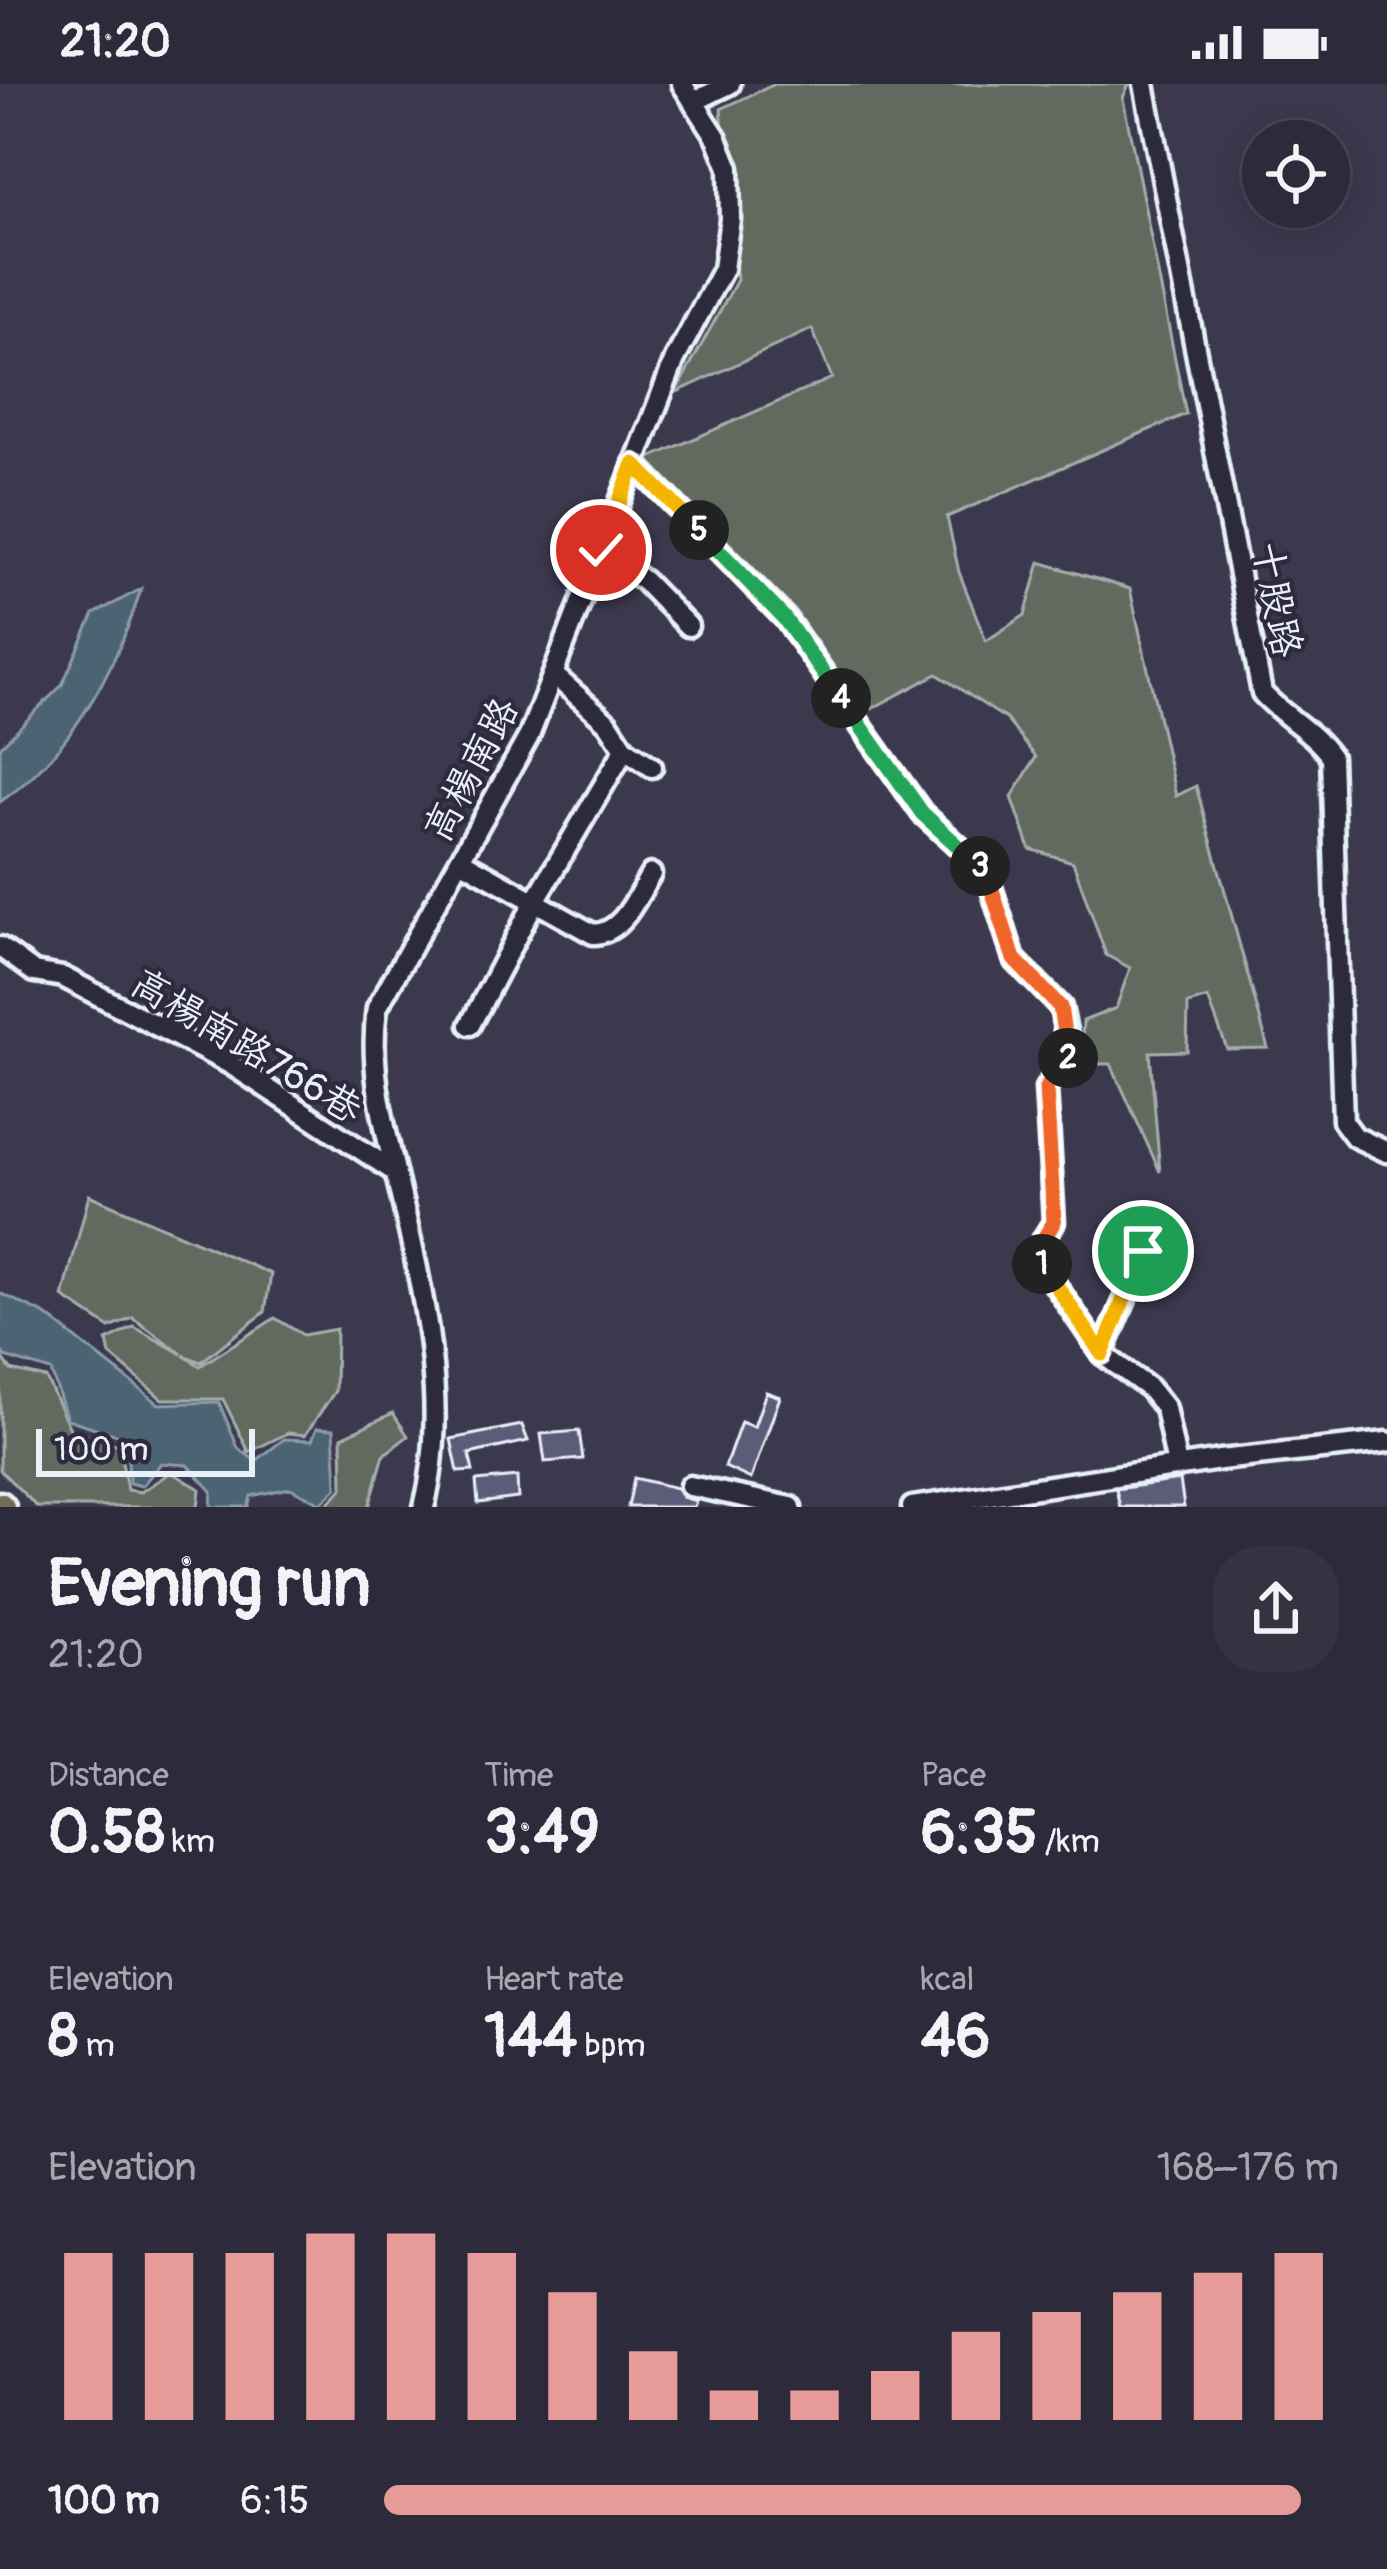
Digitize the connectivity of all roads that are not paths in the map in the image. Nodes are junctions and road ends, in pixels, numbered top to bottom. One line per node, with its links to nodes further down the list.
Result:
1 (682, 84): 4 (street, 高楊南路)
2 (730, 84): 4 (street)
3 (1144, 84): 16 (street, 十股路)
4 (693, 102): 5 (street, 高楊南路)
5 (634, 464): 6 (street, 高楊南路); 19 (street)
6 (601, 550): 7 (street); 8 (street, 高楊南路)
7 (688, 626)
8 (554, 675): 9 (street); 11 (street, 高楊南路)
9 (625, 749): 10 (street); 13 (street)
10 (652, 767)
11 (460, 860): 13 (street); 17 (street, 高楊南路)
12 (651, 874): 13 (street)
13 (535, 901): 15 (street)
14 (0, 947): 17 (street, 高楊南路766巷)
15 (470, 1025)
16 (1387, 1152)
17 (395, 1172): 23 (street, 高楊南路)
18 (1150, 1241): 19 (street)
19 (1102, 1354): 21 (street)
20 (1387, 1442): 21 (street)
21 (1177, 1466): 25 (street)
22 (690, 1486): 24 (street)
23 (424, 1507)
24 (791, 1507)
25 (912, 1507)

